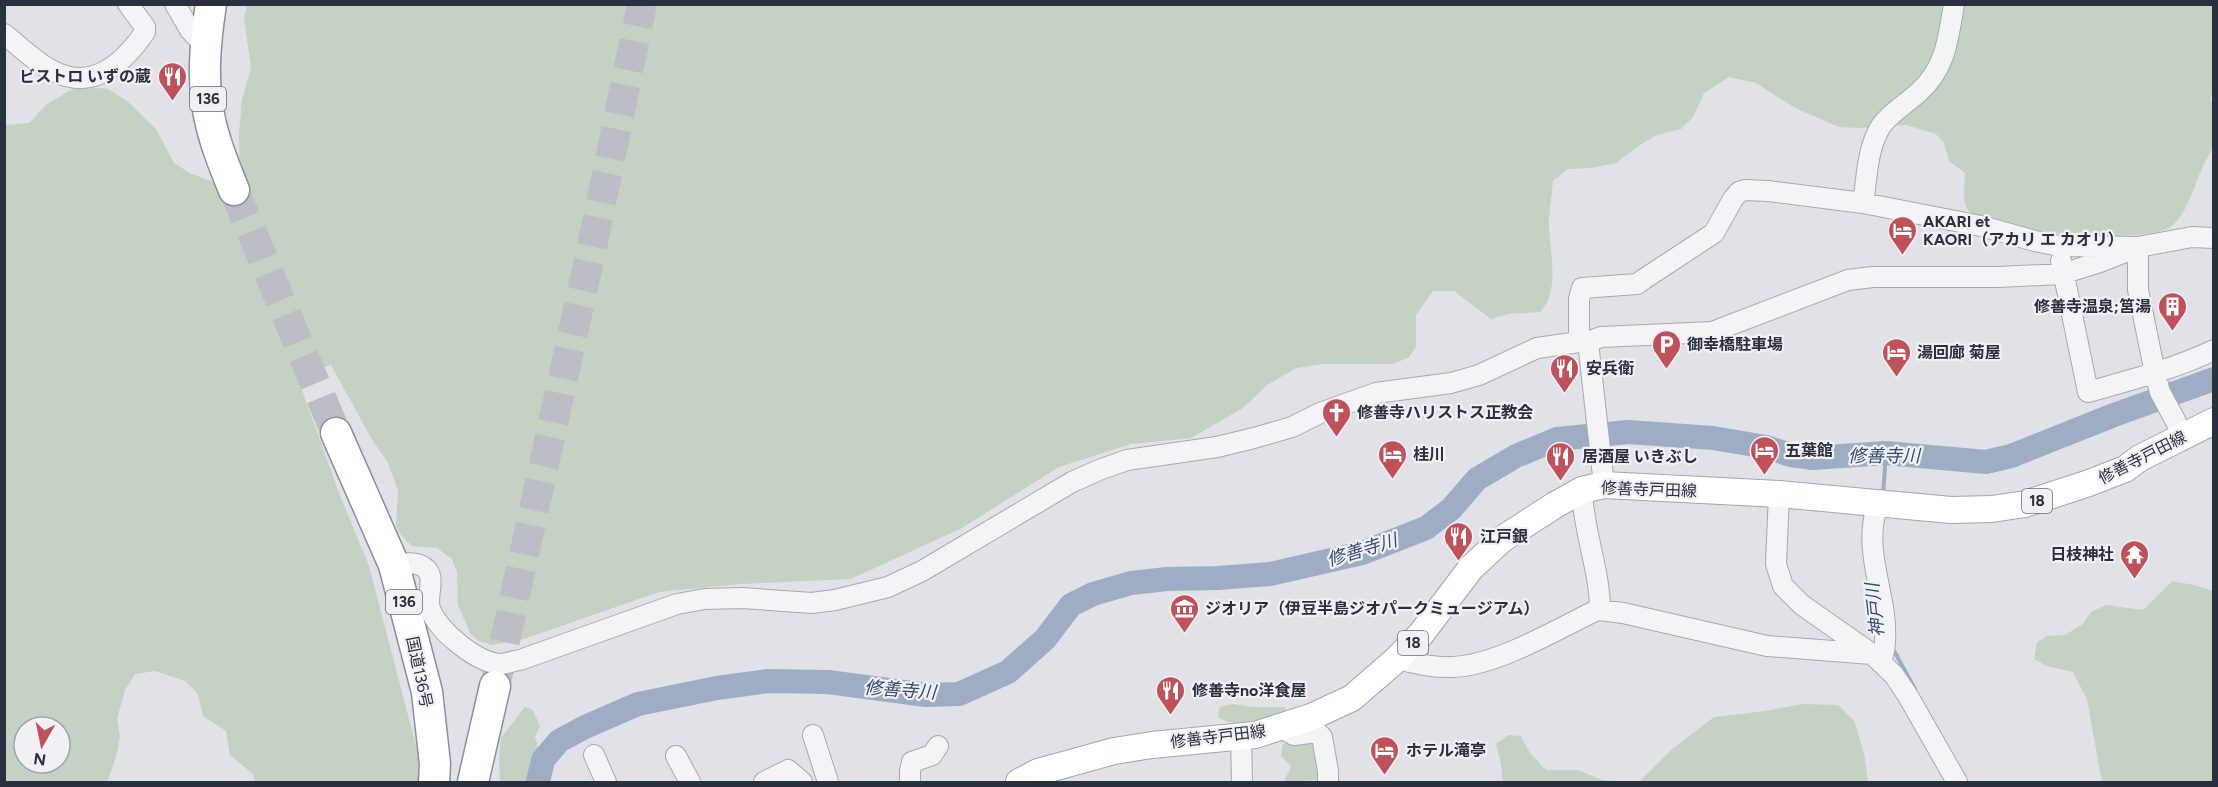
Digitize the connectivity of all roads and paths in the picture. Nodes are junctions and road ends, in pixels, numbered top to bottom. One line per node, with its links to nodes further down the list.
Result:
1 (128, 4): 5 (street)
2 (175, 4): 6 (street)
3 (210, 4): 6 (highway, 136)
4 (1954, 4): 8 (street)
5 (4, 34)
6 (204, 45): 7 (highway, 136)
7 (234, 190)
8 (1863, 202): 10 (street); 13 (street)
9 (2214, 238): 11 (street)
10 (2059, 246): 11 (street); 12 (street)
11 (2138, 247): 12 (street); 15 (street)
12 (2062, 274): 13 (street); 15 (street)
13 (1583, 342): 19 (street); 22 (street)
14 (2214, 350): 15 (street)
15 (2157, 382): 17 (street)
16 (2214, 421): 17 (main road, 修善寺戸田線 / 18)
17 (2179, 427): 21 (main road, 修善寺戸田線 / 18)
18 (336, 433): 22 (highway, 国道136号 / 136)
19 (1596, 479): 20 (main road, 修善寺戸田線 / 18); 23 (street); 24 (main road, 修善寺戸田線 / 18)
20 (1779, 494): 21 (main road, 修善寺戸田線 / 18); 25 (street)
21 (1878, 503): 25 (street)
22 (394, 565): 34 (highway, 国道136号 / 136)
23 (1600, 610): 24 (street); 25 (street)
24 (1397, 659): 27 (main road, 修善寺戸田線 / 18)
25 (1877, 659): 44 (street)
26 (495, 686): 35 (highway)
27 (1280, 727): 29 (main road, 修善寺戸田線 / 18); 43 (street)
28 (813, 735): 40 (street)
29 (1241, 736): 33 (main road, 修善寺戸田線 / 18); 42 (street)
30 (938, 746): 41 (street)
31 (594, 755): 36 (street)
32 (676, 756): 37 (street)
33 (1021, 782)
34 (434, 783)
35 (473, 783)
36 (606, 783)
37 (690, 783)
38 (764, 783): 39 (street)
39 (802, 783)
40 (828, 783)
41 (910, 783)
42 (1242, 783)
43 (1328, 783)
44 (1957, 783)

